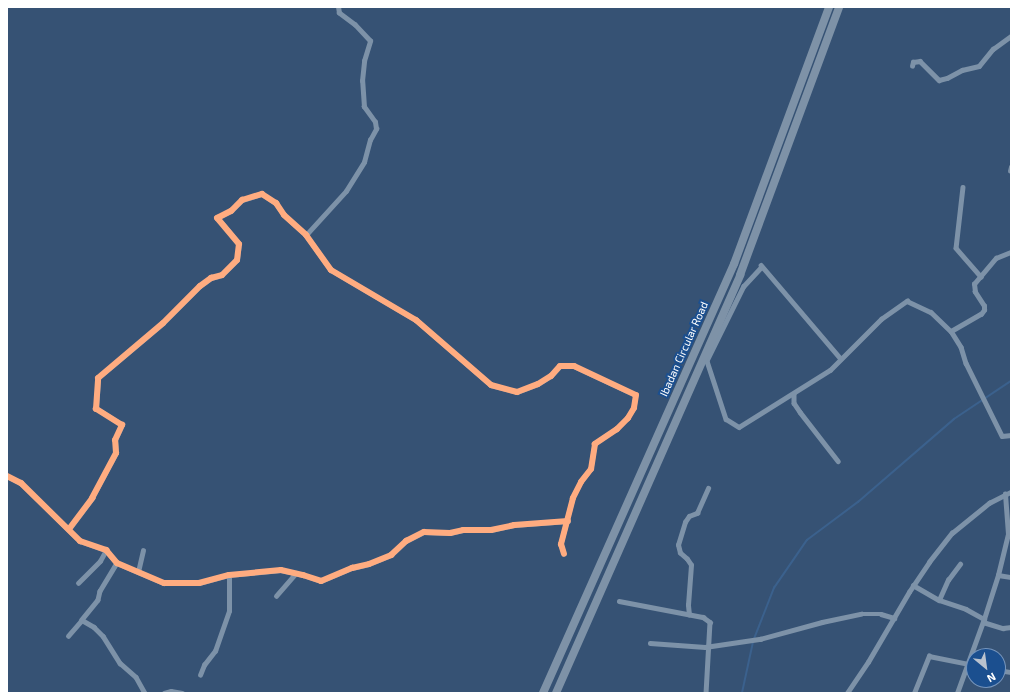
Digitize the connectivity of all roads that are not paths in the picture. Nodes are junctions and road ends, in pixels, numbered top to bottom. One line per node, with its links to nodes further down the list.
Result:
1 (338, 7): 7 (street)
2 (828, 7): 51 (highway, Ibadan Circular Road)
3 (839, 7): 52 (highway, Ibadan Circular Road)
4 (1011, 36): 5 (street)
5 (912, 66)
6 (963, 187): 9 (street)
7 (306, 235): 19 (street); 20 (street)
8 (1011, 252): 9 (street)
9 (981, 277): 10 (street)
10 (951, 331): 11 (street); 13 (street)
11 (841, 359): 12 (street); 12 (street)
12 (794, 394): 14 (street)
13 (1011, 435)
14 (838, 462)
15 (7, 476): 20 (street)
16 (708, 488): 36 (street)
17 (1011, 492): 18 (street)
18 (1005, 494): 29 (street); 32 (street)
19 (568, 522): 23 (street); 28 (street)
20 (70, 529): 21 (street)
21 (106, 550): 24 (street); 31 (street)
22 (142, 551): 26 (street)
23 (564, 554)
24 (117, 563): 26 (street); 38 (street)
25 (960, 564): 34 (street)
26 (138, 572): 27 (street)
27 (230, 574): 28 (street); 47 (street)
28 (296, 574): 33 (street)
29 (998, 574): 30 (street); 39 (street)
30 (1011, 577)
31 (78, 583)
32 (913, 585): 34 (street); 37 (street)
33 (276, 596)
34 (939, 600): 39 (street)
35 (619, 601): 36 (street)
36 (689, 615): 43 (street)
37 (894, 618): 43 (street); 54 (street)
38 (82, 620): 41 (street); 48 (street)
39 (984, 621): 40 (street); 44 (street)
40 (1011, 627)
41 (68, 636)
42 (650, 643): 43 (street)
43 (709, 647): 53 (street)
44 (973, 648)
45 (966, 664): 55 (street)
46 (966, 667): 56 (street)
47 (200, 674)
48 (145, 693)
49 (164, 693): 50 (street)
50 (182, 693)
51 (543, 693)
52 (556, 693)
53 (706, 693)
54 (847, 693)
55 (914, 693)
56 (957, 693)

